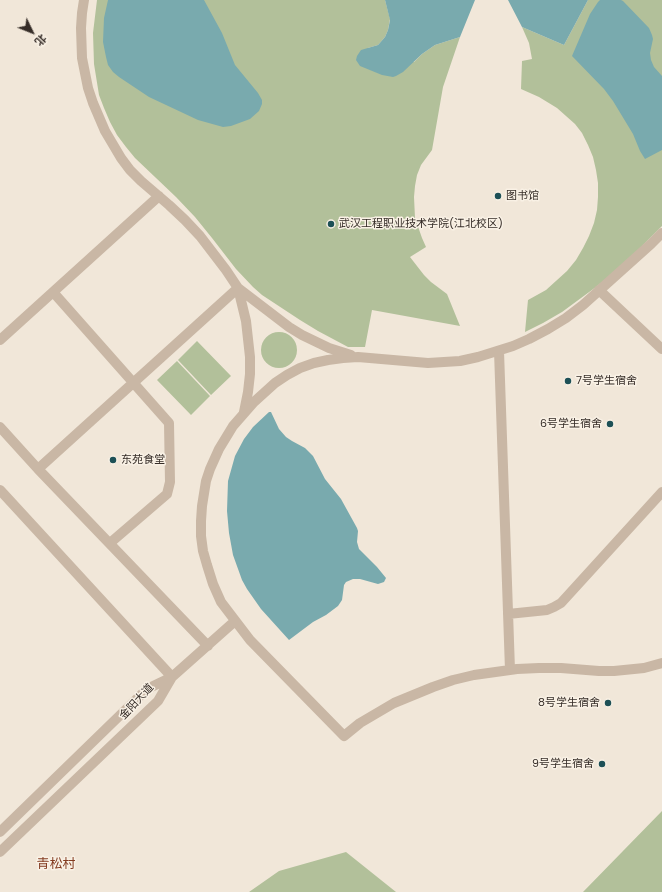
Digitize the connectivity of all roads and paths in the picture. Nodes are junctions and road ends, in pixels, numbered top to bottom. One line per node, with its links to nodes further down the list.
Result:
1 (84, 0): 2 (street)
2 (159, 196): 4 (street); 6 (street)
3 (662, 233): 5 (street)
4 (238, 288): 10 (street); 11 (street); 12 (street)
5 (599, 290): 8 (street); 9 (street)
6 (53, 292): 7 (street); 11 (street)
7 (0, 340)
8 (662, 349)
9 (499, 351): 10 (street); 18 (street)
10 (358, 357): 12 (street)
11 (134, 383): 14 (street); 17 (street)
12 (244, 412): 19 (street)
13 (0, 427): 14 (street)
14 (38, 469): 17 (street)
15 (0, 490): 23 (street)
16 (662, 492): 18 (street)
17 (110, 543): 20 (street)
18 (508, 614): 22 (street)
19 (236, 621): 20 (street); 22 (street)
20 (208, 646): 23 (street)
21 (662, 663): 22 (street)
22 (510, 670)
23 (172, 678): 24 (street, 金阳大道); 25 (street, 金阳大道)
24 (0, 832)
25 (0, 852)

